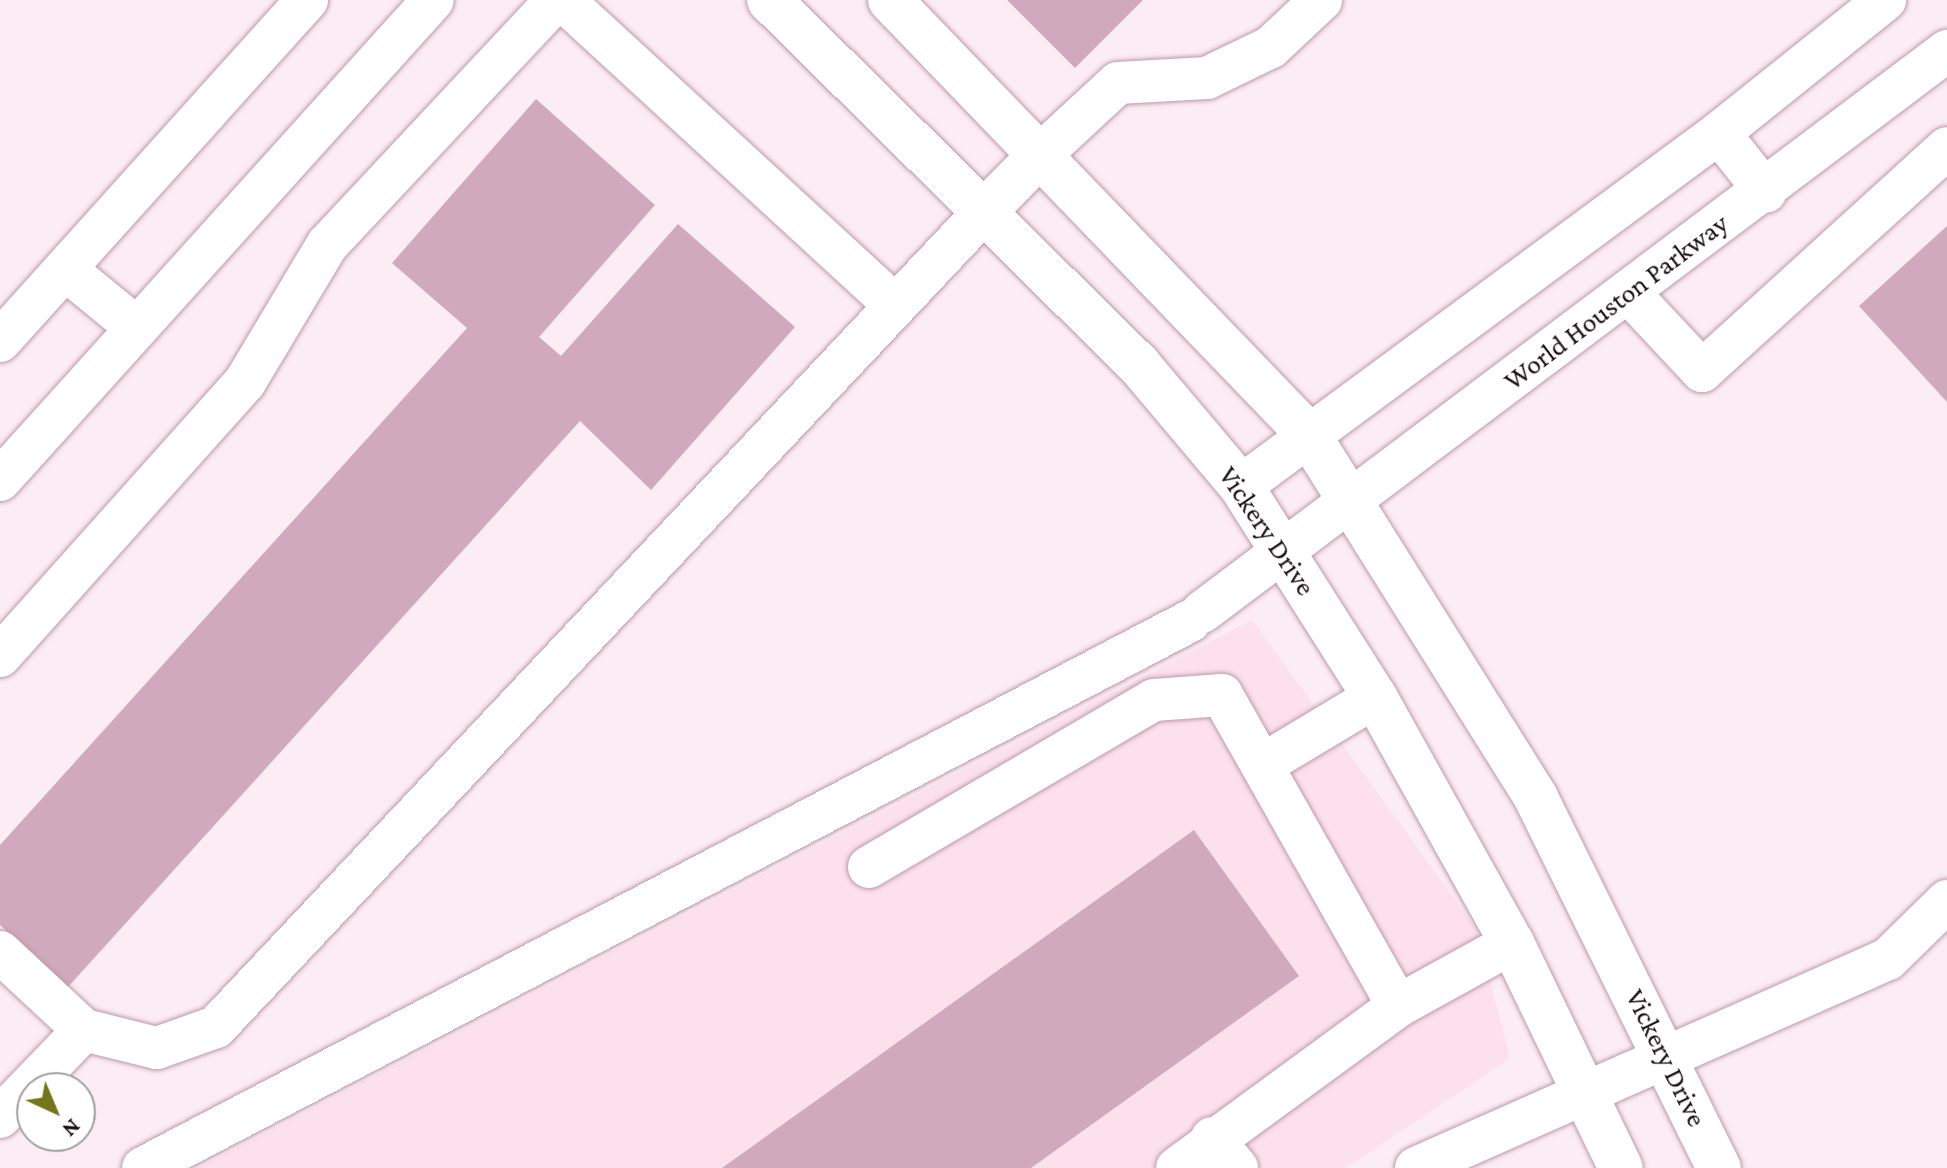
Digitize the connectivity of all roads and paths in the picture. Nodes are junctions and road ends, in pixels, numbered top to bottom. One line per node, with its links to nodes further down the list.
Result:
1 (307, 0): 15 (street)
2 (433, 0): 18 (street)
3 (556, 0): 25 (street)
4 (563, 0): 17 (street)
5 (769, 0): 14 (main road, Vickery Drive)
6 (890, 0): 12 (main road, Vickery Drive)
7 (1321, 0): 12 (street)
8 (1885, 0): 10 (street)
9 (1947, 51): 13 (street, World Houston Parkway)
10 (1719, 133): 13 (street); 20 (street)
11 (1947, 148): 16 (street)
12 (1038, 157): 14 (main road); 20 (main road, Vickery Drive)
13 (1766, 192): 16 (street, World Houston Parkway)
14 (982, 214): 17 (street); 22 (main road, Vickery Drive)
15 (65, 269): 18 (street); 19 (street)
16 (1629, 293): 23 (street, World Houston Parkway)
17 (895, 305): 33 (street)
18 (137, 328): 21 (street)
19 (0, 341)
20 (1308, 434): 22 (street); 23 (main road, Vickery Drive)
21 (0, 480)
22 (1241, 486): 24 (main road, Vickery Drive)
23 (1351, 499): 24 (street, World Houston Parkway); 34 (main road, Vickery Drive)
24 (1283, 550): 26 (main road, Vickery Drive); 38 (street, World Houston Parkway)
25 (0, 656)
26 (1375, 697): 27 (street); 30 (main road, Vickery Drive)
27 (1262, 765): 28 (street); 32 (street)
28 (869, 867)
29 (1947, 901): 34 (street)
30 (1512, 943): 32 (street); 35 (main road, Vickery Drive)
31 (0, 952): 33 (street)
32 (1398, 1006): 37 (street)
33 (84, 1030): 36 (street)
34 (1665, 1058): 35 (street); 42 (main road, Vickery Drive)
35 (1585, 1091): 40 (street); 41 (main road, Vickery Drive)
36 (0, 1117)
37 (1224, 1153): 39 (street)
38 (143, 1168)
39 (1177, 1168)
40 (1416, 1168)
41 (1621, 1168)
42 (1719, 1168)

